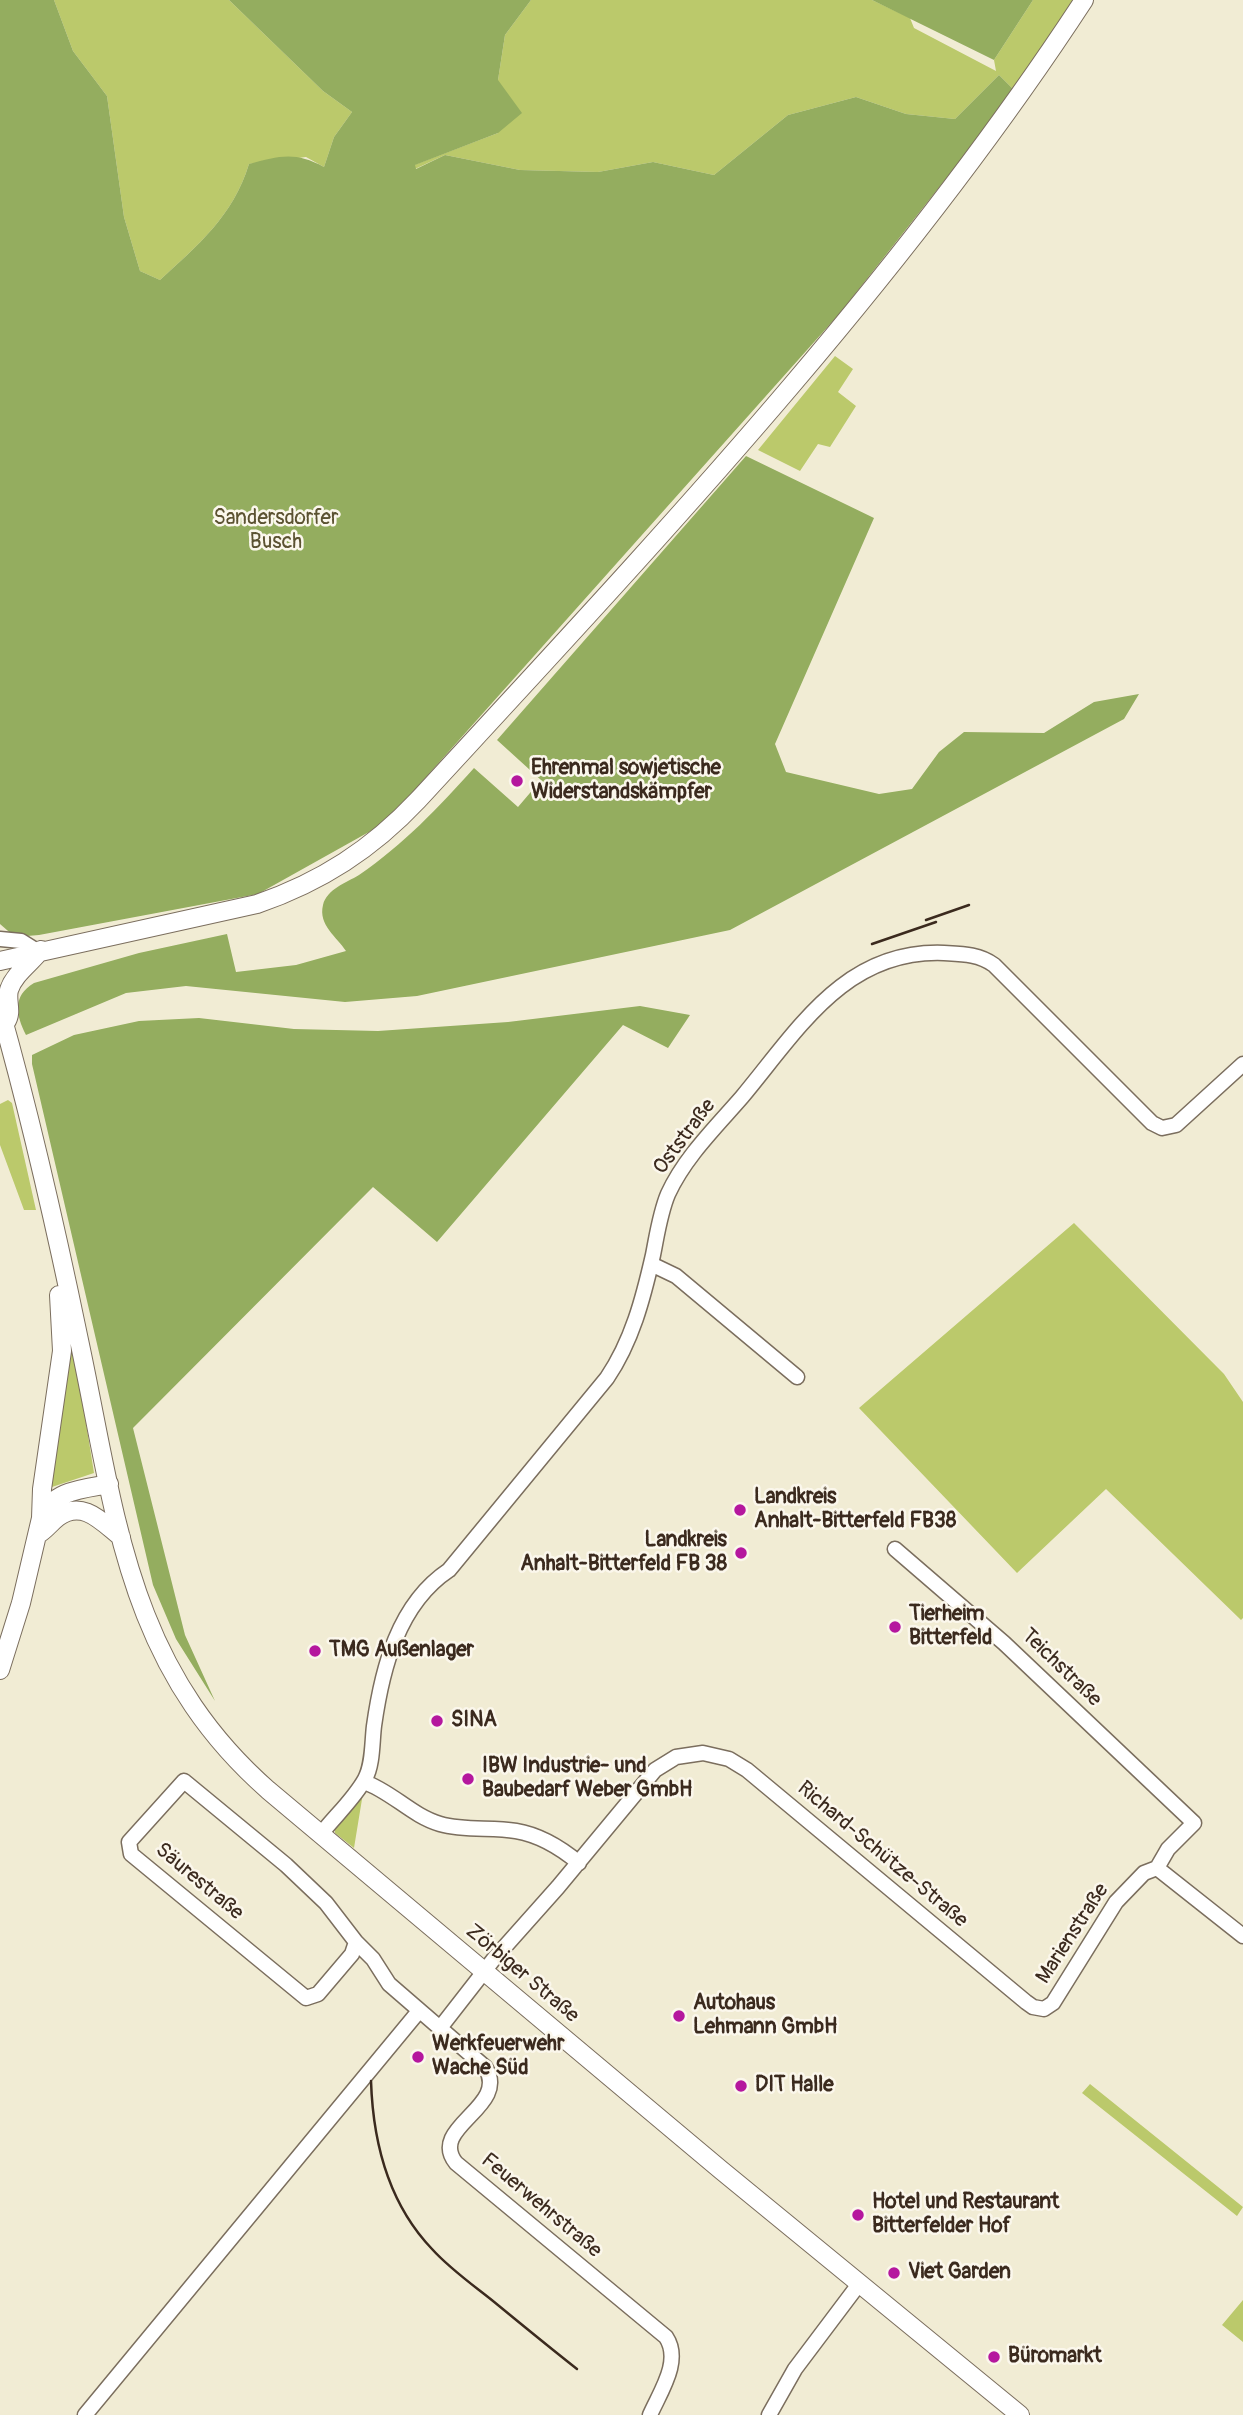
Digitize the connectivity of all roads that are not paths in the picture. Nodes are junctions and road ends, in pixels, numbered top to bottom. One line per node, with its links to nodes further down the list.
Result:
1 (1084, 0): 3 (main road)
2 (0, 939): 3 (street)
3 (39, 951): 4 (main road); 5 (main road)
4 (0, 961)
5 (4, 1024): 7 (main road)
6 (1243, 1064): 8 (street, Oststraße)
7 (57, 1247): 10 (main road, Zörbiger Straße); 11 (main road)
8 (651, 1264): 9 (street); 15 (street, Oststraße)
9 (797, 1377)
10 (109, 1484): 11 (main road); 12 (main road, Zörbiger Straße)
11 (39, 1526): 12 (main road); 14 (main road)
12 (121, 1537): 17 (main road, Zörbiger Straße)
13 (895, 1549): 16 (street, Teichstraße)
14 (0, 1670)
15 (364, 1782): 17 (street, Oststraße); 18 (street)
16 (1194, 1823): 19 (street, Marienstraße)
17 (321, 1834): 22 (main road, Zörbiger Straße)
18 (579, 1863): 22 (street); 23 (street, Richard-Schütze-Straße)
19 (1157, 1868): 20 (street); 23 (street, Marienstraße)
20 (1243, 1936)
21 (356, 1942): 21 (street, Säurestraße); 24 (street, Säurestraße)
22 (484, 1972): 25 (street); 26 (main road, Zörbiger Straße)
23 (1044, 2009)
24 (419, 2011): 25 (street, Säurestraße); 27 (street)
25 (440, 2028): 28 (street, Feuerwehrstraße)
26 (859, 2284): 29 (street); 30 (main road, Zörbiger Straße)
27 (85, 2415)
28 (650, 2415)
29 (769, 2415)
30 (1020, 2415)

